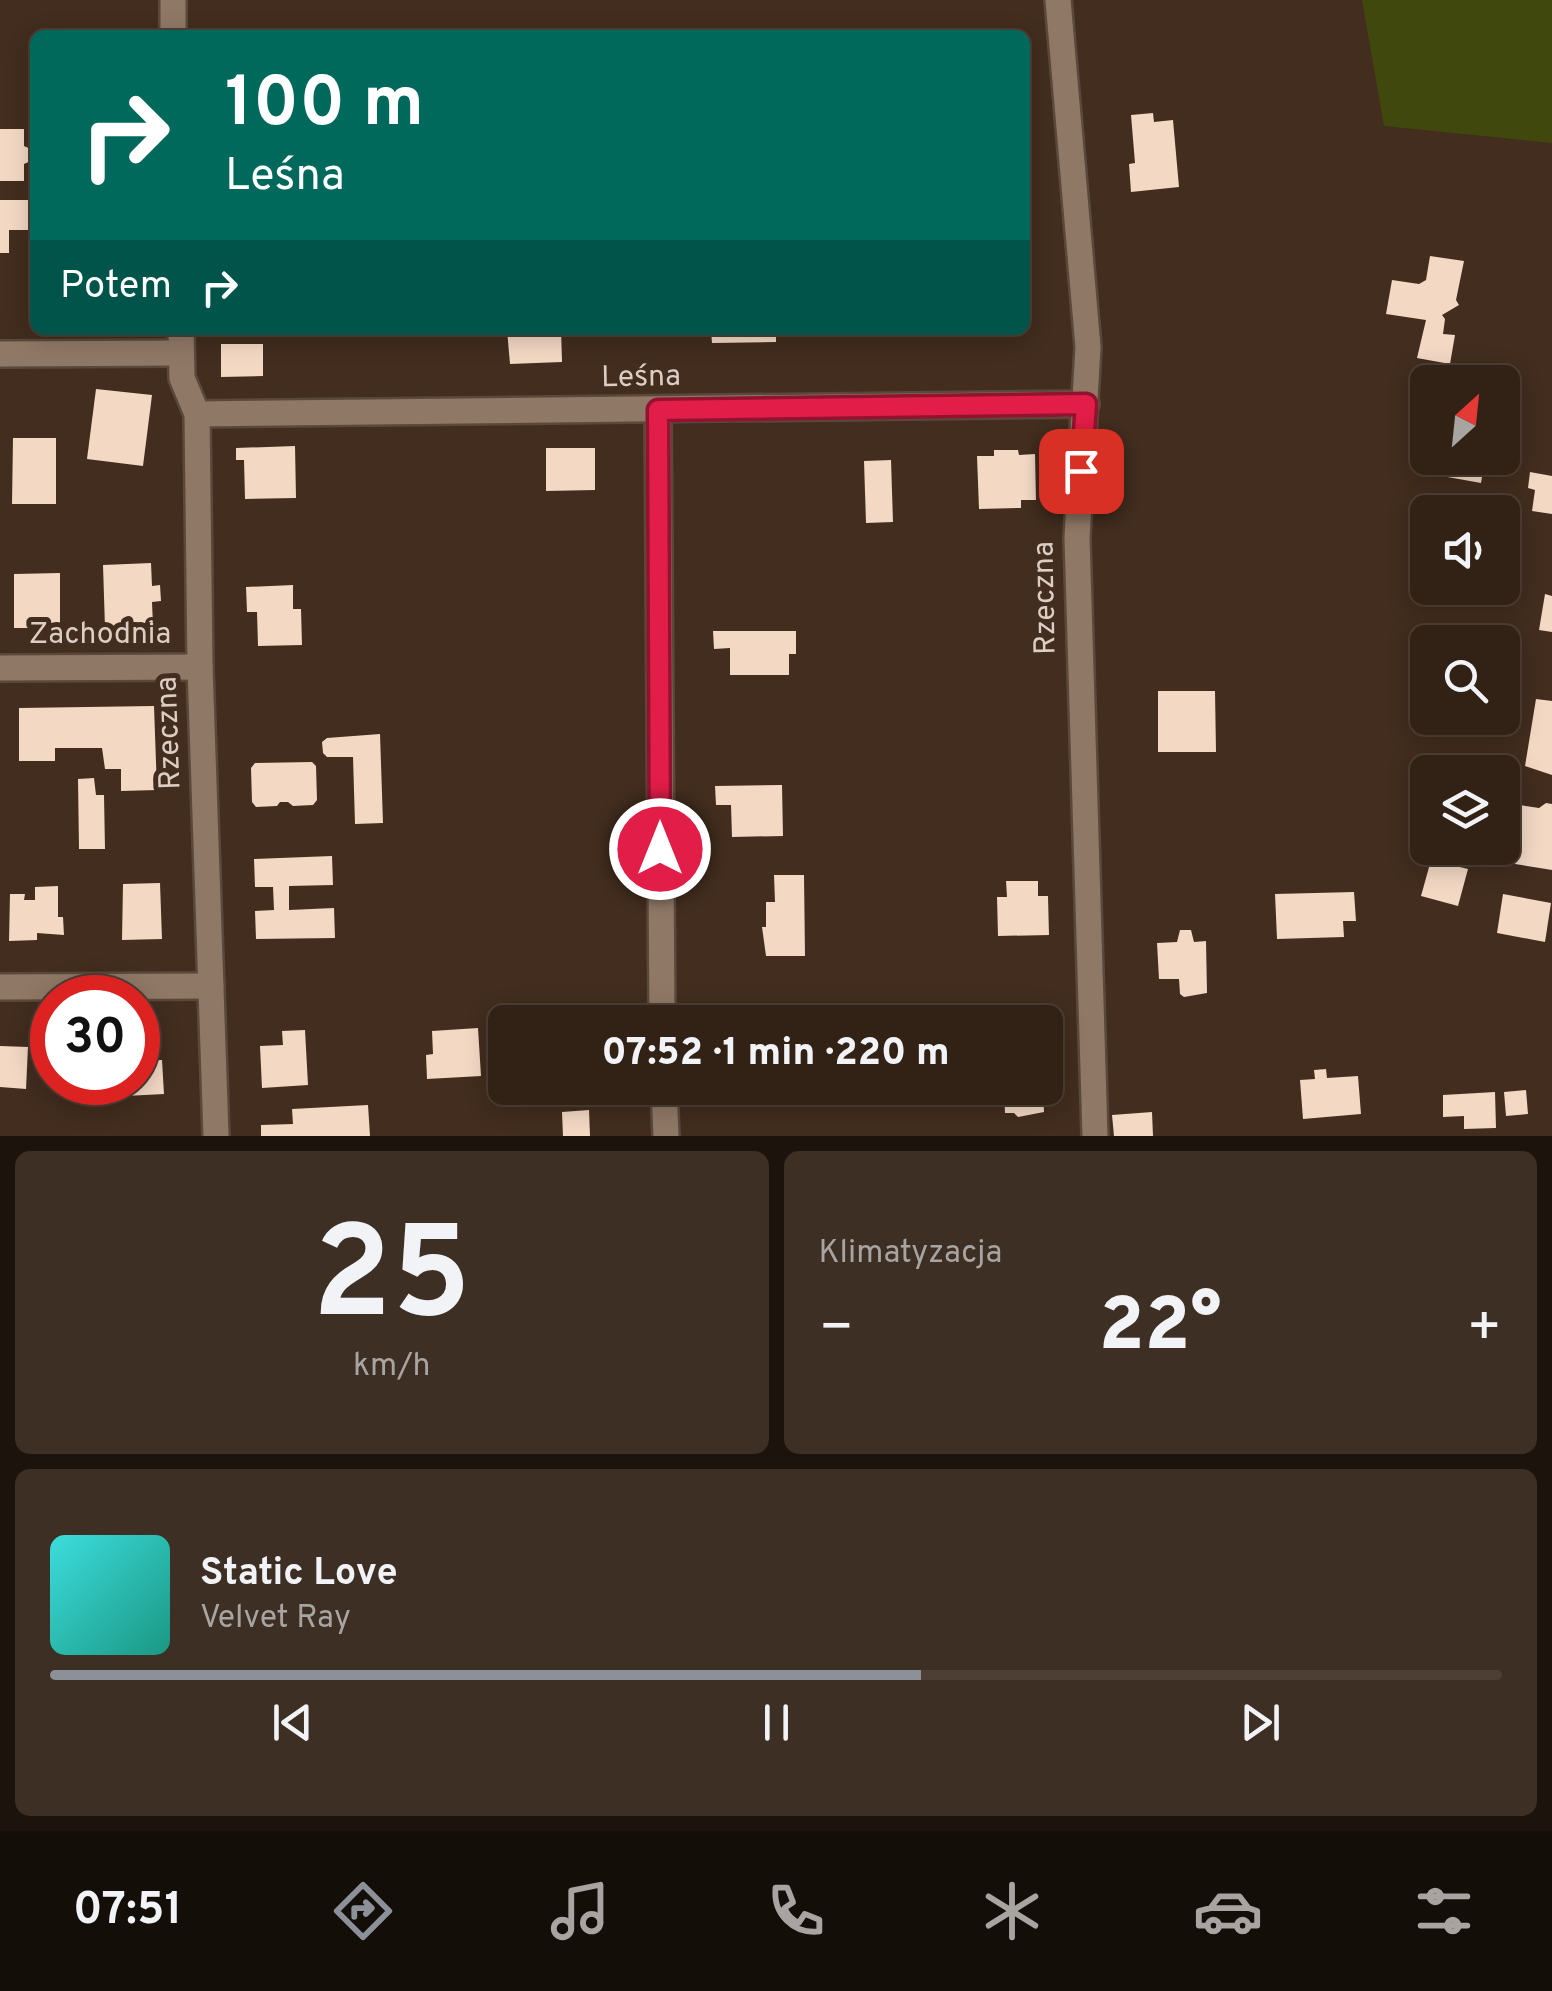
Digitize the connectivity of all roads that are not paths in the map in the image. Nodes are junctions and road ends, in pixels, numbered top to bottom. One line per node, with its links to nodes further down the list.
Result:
1 (172, 0): 3 (street)
2 (1058, 0): 6 (street, Rzeczna)
3 (174, 30)
4 (181, 342): 5 (street); 8 (street, Rzeczna)
5 (0, 354)
6 (1086, 404): 7 (street, Leśna); 17 (street, Rzeczna)
7 (658, 410): 8 (street, Leśna); 13 (street)
8 (197, 414): 10 (street, Rzeczna)
9 (0, 668): 10 (street, Zachodnia)
10 (200, 668): 11 (street, Rzeczna)
11 (211, 986): 12 (street); 15 (street, Rzeczna)
12 (0, 987)
13 (662, 1005)
14 (665, 1105): 16 (street)
15 (216, 1136)
16 (666, 1136)
17 (1096, 1136)

